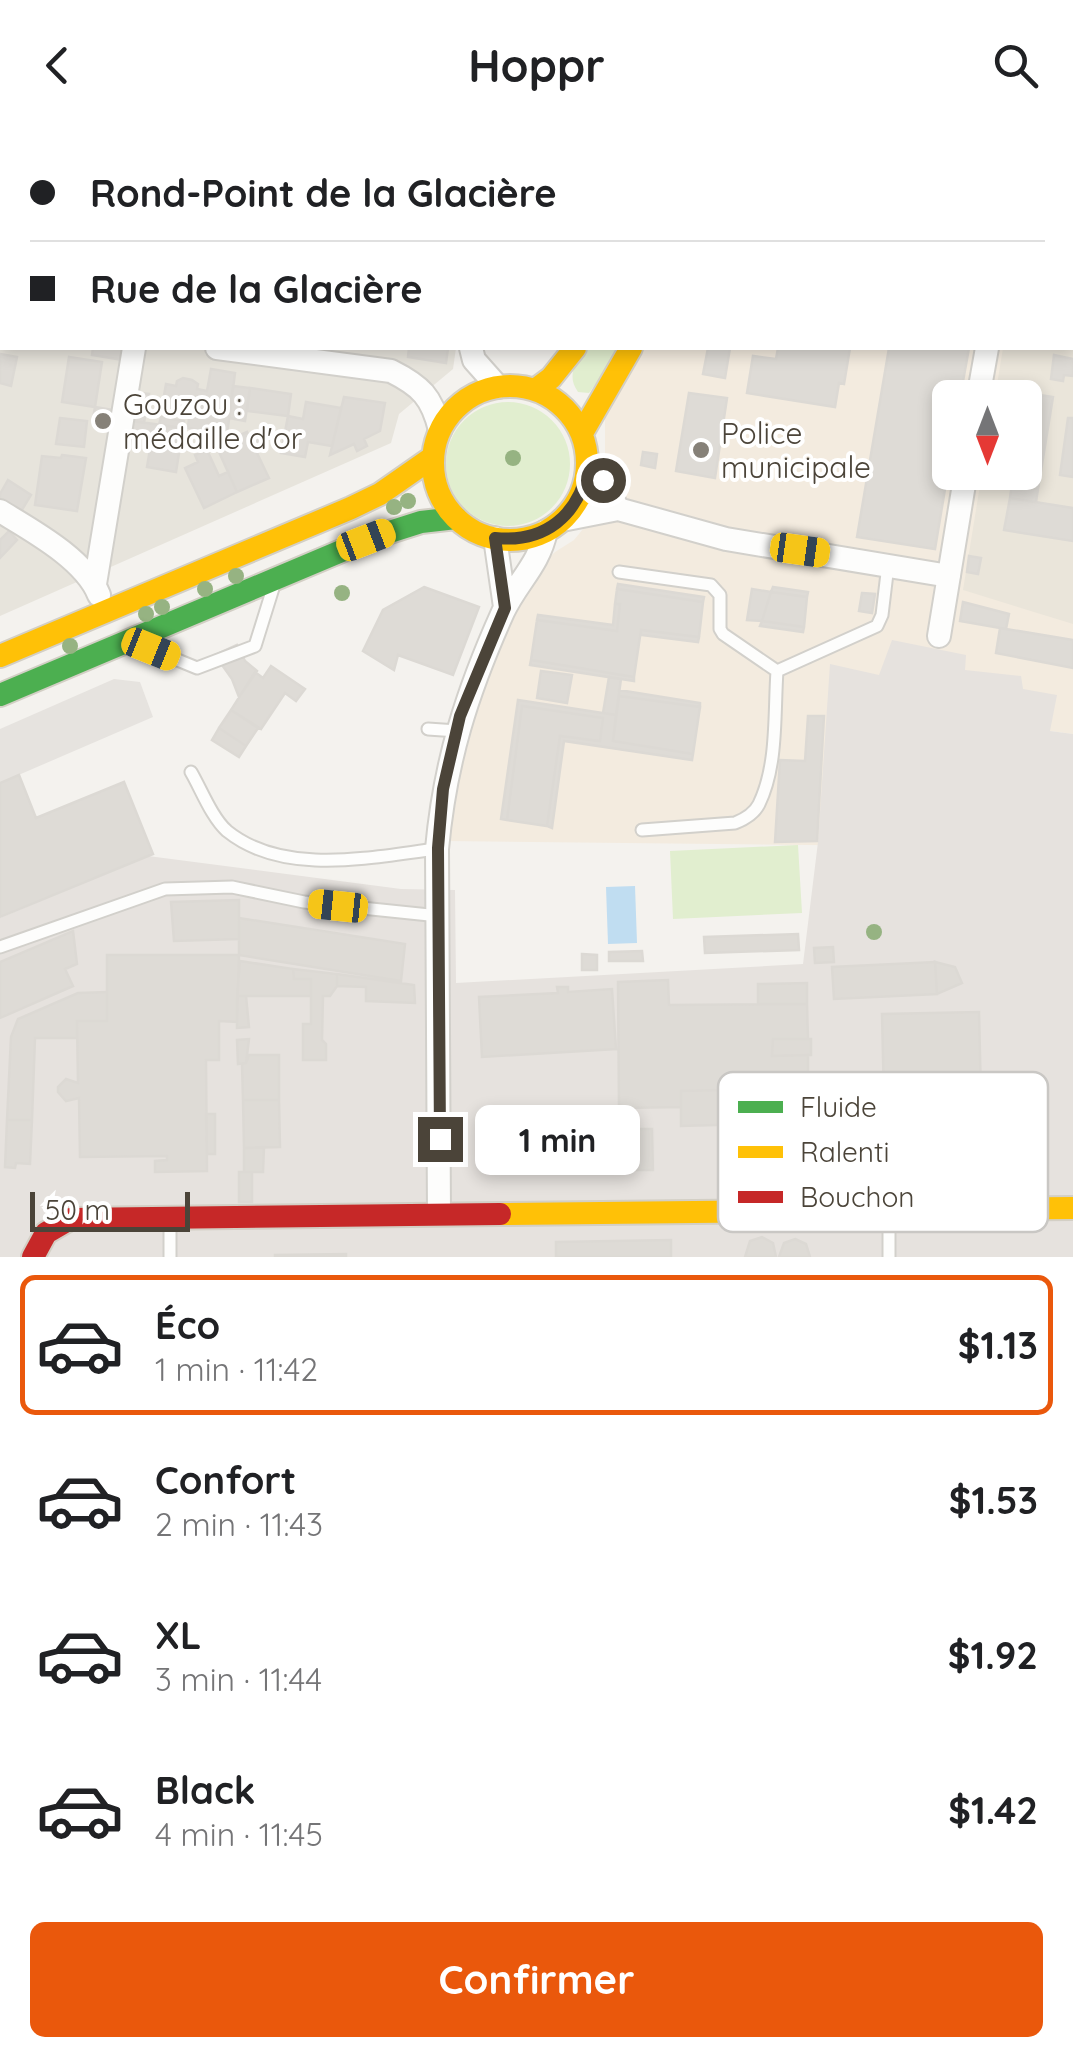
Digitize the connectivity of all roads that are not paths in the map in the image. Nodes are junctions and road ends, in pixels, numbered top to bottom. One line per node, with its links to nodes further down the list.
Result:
1 (134, 350): 19 (street)
2 (232, 350): 10 (street)
3 (472, 350): 8 (street)
4 (573, 350): 9 (main road)
5 (630, 350): 11 (main road)
6 (986, 350): 7 (street)
7 (981, 380)
8 (498, 386): 9 (main road); 10 (main road)
9 (535, 390): 11 (main road)
10 (440, 430): 12 (main road)
11 (582, 433): 13 (main road)
12 (433, 456): 17 (main road); 28 (main road)
13 (588, 468): 15 (street); 18 (main road)
14 (963, 490): 25 (street)
15 (618, 509): 18 (street); 22 (street)
16 (0, 511): 21 (street)
17 (456, 518): 20 (main road); 24 (main road)
18 (554, 525): 20 (main road); 27 (street)
19 (104, 534): 21 (street); 26 (street)
20 (495, 538): 27 (street)
21 (52, 543): 26 (street)
22 (888, 565): 25 (street); 32 (lane)
23 (618, 572): 32 (lane)
24 (277, 576): 30 (main road); 30 (lane)
25 (949, 576): 29 (street)
26 (94, 584): 28 (street)
27 (505, 608): 35 (street)
28 (105, 611): 31 (main road)
29 (939, 636)
30 (128, 640): 33 (main road)
31 (0, 656)
32 (777, 671): 37 (lane)
33 (0, 696)
34 (428, 729): 35 (lane)
35 (457, 731): 38 (street)
36 (191, 772): 38 (lane)
37 (642, 830)
38 (438, 848): 39 (street)
39 (440, 916): 40 (lane); 44 (street)
40 (0, 947)
41 (1048, 1208): 42 (main road)
42 (1073, 1208)
43 (718, 1211): 44 (main road)
44 (440, 1213): 45 (main road)
45 (170, 1218): 47 (main road); 48 (lane)
46 (889, 1232): 49 (lane)
47 (33, 1257)
48 (170, 1257)
49 (888, 1257)

